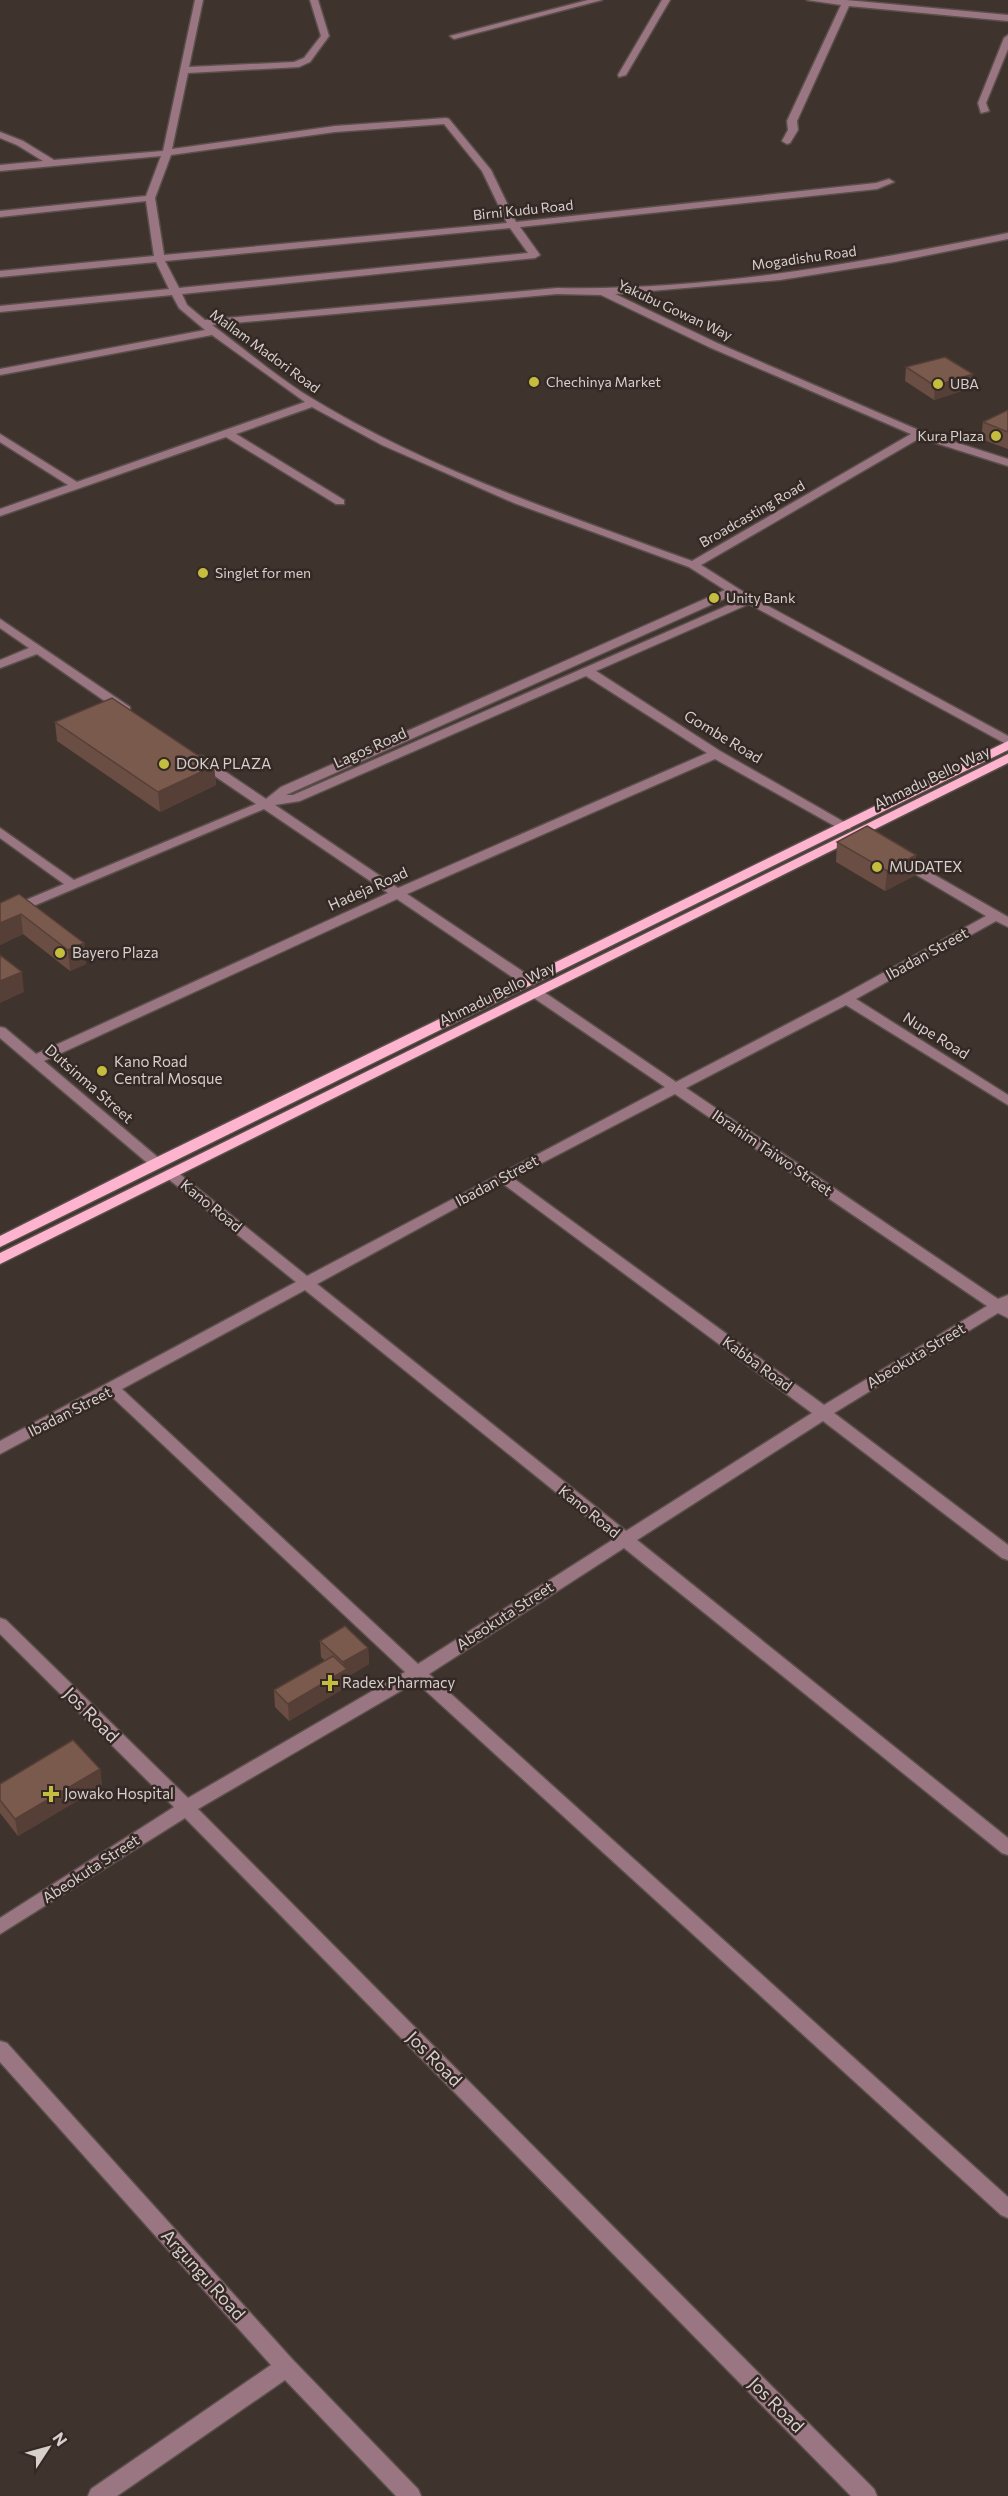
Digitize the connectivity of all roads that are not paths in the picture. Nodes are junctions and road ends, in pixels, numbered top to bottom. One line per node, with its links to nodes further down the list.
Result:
1 (199, 0): 10 (street, Mallam Madori Road)
2 (314, 0): 10 (street)
3 (598, 0): 8 (street)
4 (666, 0): 11 (street)
5 (811, 0): 6 (street)
6 (846, 3): 7 (street); 14 (street)
7 (1008, 18)
8 (454, 36)
9 (1008, 38): 12 (street)
10 (186, 70): 15 (street, Mallam Madori Road)
11 (621, 75)
12 (984, 111)
13 (0, 135): 16 (street)
14 (787, 141)
15 (167, 153): 16 (street); 19 (street, Mallam Madori Road); 21 (street)
16 (50, 162): 17 (street)
17 (0, 168)
18 (889, 183): 21 (street, Birni Kudu Road)
19 (150, 198): 20 (street); 23 (street, Mallam Madori Road)
20 (0, 214)
21 (513, 225): 23 (street, Birni Kudu Road); 25 (street)
22 (1005, 240): 26 (street, Mogadishu Road)
23 (159, 258): 24 (street, Birni Kudu Road); 25 (street, Mallam Madori Road)
24 (0, 274)
25 (176, 292): 27 (street); 28 (street, Mallam Madori Road)
26 (603, 292): 28 (street, Yakubu Gowan Way); 33 (street, Yakubu Gowan Way)
27 (0, 309)
28 (202, 323): 29 (street, Mallam Madori Road)
29 (214, 331): 30 (street); 31 (street, Mallam Madori Road)
30 (0, 372)
31 (312, 403): 32 (street); 39 (street, Mallam Madori Road)
32 (225, 432): 36 (street); 37 (street)
33 (919, 434): 35 (street, Yakubu Gowan Way); 39 (street, Broadcasting Road)
34 (0, 437): 36 (street)
35 (1008, 463)
36 (76, 486): 38 (street)
37 (340, 502)
38 (0, 513)
39 (693, 565): 40 (street, Broadcasting Road)
40 (734, 590): 41 (street, Broadcasting Road); 51 (street)
41 (749, 600): 45 (street, Lagos Road); 47 (street, Broadcasting Road)
42 (0, 623): 43 (street)
43 (38, 649): 44 (street); 46 (street)
44 (0, 664)
45 (587, 671): 49 (street, Gombe Road); 51 (street, Lagos Road)
46 (136, 717)
47 (1008, 743): 53 (main road, Ahmadu Bello Way)
48 (185, 751): 51 (street, Ibrahim Taiwo Street)
49 (716, 754): 53 (street, Gombe Road); 56 (street, Hadeja Road)
50 (1008, 758): 53 (main road, Ahmadu Bello Way)
51 (268, 803): 55 (street, Lagos Road); 56 (street, Ibrahim Taiwo Street)
52 (0, 832): 55 (street)
53 (856, 833): 59 (main road, Ahmadu Bello Way)
54 (886, 851): 58 (street)
55 (73, 885): 57 (street, Lagos Road)
56 (396, 894): 59 (street, Ibrahim Taiwo Street); 62 (street, Hadeja Road)
57 (0, 916)
58 (1002, 919): 60 (street, Ibadan Street)
59 (533, 987): 63 (street, Ibrahim Taiwo Street); 65 (main road, Ahmadu Bello Way); 66 (main road, Ahmadu Bello Way)
60 (846, 999): 63 (street, Ibadan Street); 64 (street, Nupe Road)
61 (0, 1031): 62 (street, Dutsinma Street)
62 (36, 1059): 65 (street, Dutsinma Street)
63 (677, 1088): 67 (street, Ibadan Street); 71 (street, Ibrahim Taiwo Street)
64 (1008, 1101)
65 (156, 1163): 68 (main road, Ahmadu Bello Way)
66 (171, 1174): 69 (main road, Ahmadu Bello Way); 70 (street, Kano Road)
67 (503, 1177): 70 (street, Ibadan Street); 73 (street, Kabba Road)
68 (0, 1242)
69 (0, 1259)
70 (306, 1284): 72 (street, Ibadan Street); 75 (street, Kano Road)
71 (1005, 1307): 73 (street, Abeokuta Street)
72 (113, 1389): 74 (street, Ibadan Street); 78 (street)
73 (823, 1413): 75 (street, Abeokuta Street); 76 (street, Kabba Road)
74 (0, 1448)
75 (623, 1539): 78 (street, Abeokuta Street); 80 (street, Kano Road)
76 (1008, 1554)
77 (0, 1624): 79 (street, Jos Road)
78 (417, 1673): 79 (street, Abeokuta Street); 83 (street)
79 (186, 1808): 81 (street, Abeokuta Street); 87 (street, Jos Road)
80 (1008, 1848)
81 (0, 1926)
82 (0, 2049): 84 (street, Argungu Road)
83 (1008, 2210)
84 (286, 2367): 85 (street); 86 (street, Argungu Road)
85 (99, 2496)
86 (410, 2496)
87 (866, 2496)

